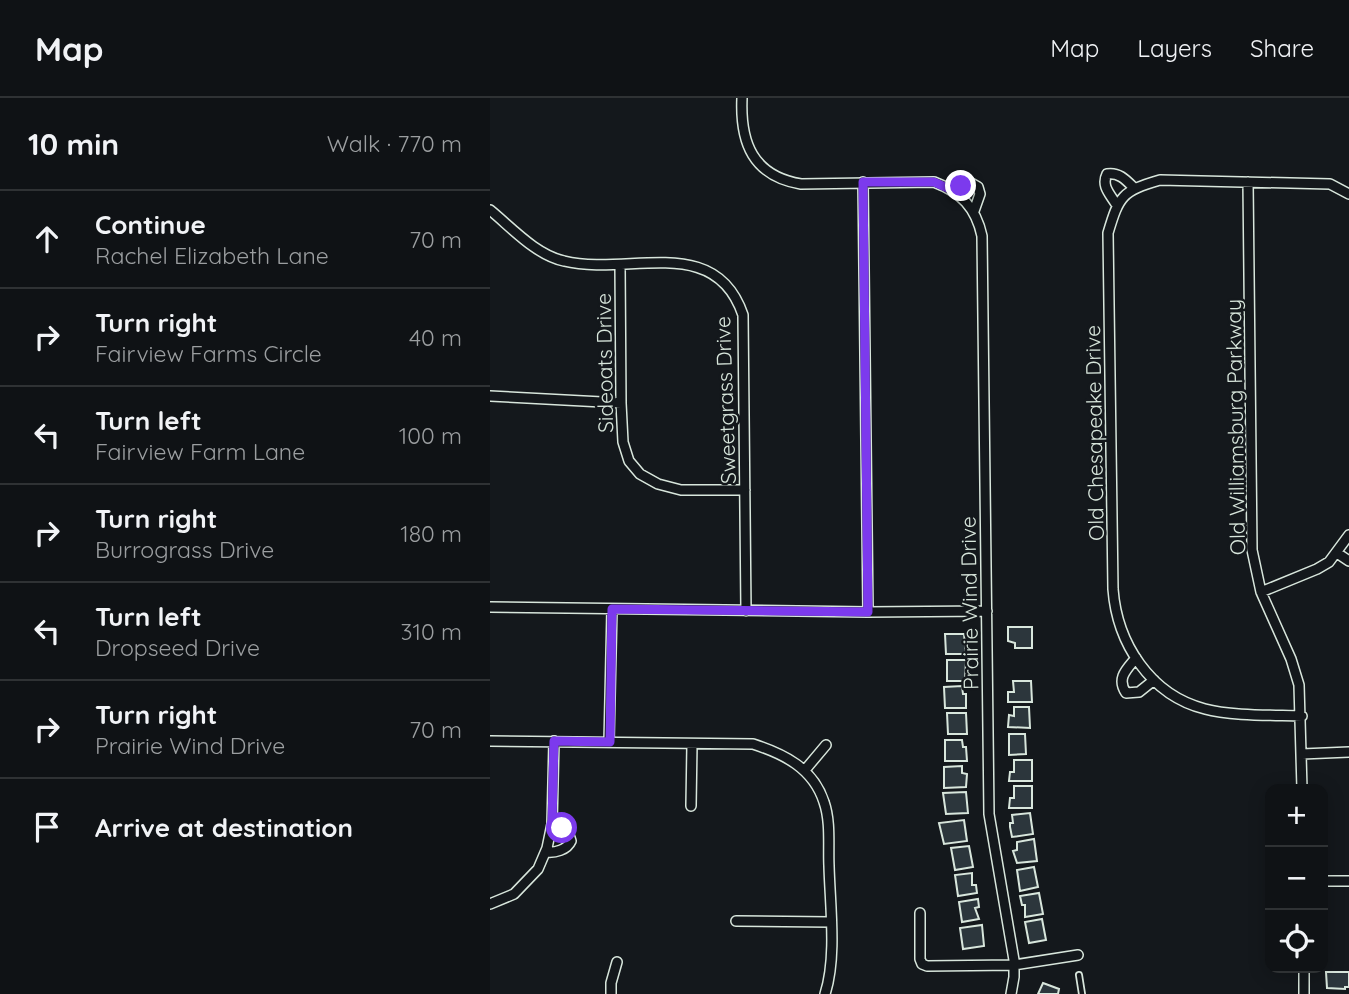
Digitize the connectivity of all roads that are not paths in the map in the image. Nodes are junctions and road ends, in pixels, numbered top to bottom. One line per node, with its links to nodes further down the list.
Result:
1 (742, 98): 2 (street, Prairie Wind Drive)
2 (863, 182): 5 (street, Prairie Wind Drive); 22 (street)
3 (1248, 182): 4 (street); 6 (street); 17 (street, Old Williamsburg Parkway)
4 (1134, 188): 7 (street); 7 (street, Old Chesapeake Drive)
5 (954, 191): 9 (street, Prairie Wind Drive); 9 (street, Prairie Wind Drive)
6 (1348, 192)
7 (1116, 204): 23 (street, Old Chesapeake Drive)
8 (490, 210): 10 (street, Sweetgrass Drive)
9 (974, 211): 21 (street, Prairie Wind Drive)
10 (620, 265): 12 (street, Sideoats Drive); 13 (street, Sweetgrass Drive)
11 (490, 397): 12 (street)
12 (621, 403): 13 (street, Sideoats Drive)
13 (745, 490): 20 (street, Sweetgrass Drive)
14 (1349, 534): 15 (street)
15 (1337, 553): 16 (street); 17 (street)
16 (1349, 561)
17 (1261, 592): 25 (street, Old Williamsburg Parkway)
18 (490, 607): 19 (street)
19 (612, 609): 20 (street); 28 (street)
20 (746, 611): 22 (street)
21 (987, 611): 22 (street); 46 (street, Prairie Wind Drive)
22 (868, 612)
23 (1136, 657): 24 (street, Old Chesapeake Drive); 24 (street)
24 (1154, 680): 25 (street, Old Chesapeake Drive)
25 (1302, 716): 32 (street, Old Williamsburg Parkway)
26 (490, 741): 27 (street)
27 (554, 741): 28 (street); 36 (street)
28 (610, 742): 29 (street)
29 (692, 744): 33 (street); 35 (street)
30 (826, 746): 33 (street)
31 (1349, 752): 32 (street)
32 (1301, 754): 34 (street, Old Williamsburg Parkway)
33 (805, 770): 43 (street)
34 (1302, 784)
35 (691, 806)
36 (552, 824): 37 (street); 37 (street)
37 (545, 852): 40 (street)
38 (1328, 881): 39 (street)
39 (1349, 881)
40 (490, 904)
41 (920, 913): 46 (street)
42 (736, 921): 43 (street)
43 (830, 922): 50 (street)
44 (1078, 955): 46 (street)
45 (617, 962): 49 (street)
46 (1014, 965): 51 (street, Prairie Wind Drive)
47 (1304, 973): 53 (street)
48 (1079, 975): 52 (lane)
49 (611, 994)
50 (825, 994)
51 (1011, 994)
52 (1082, 994)
53 (1304, 994)

